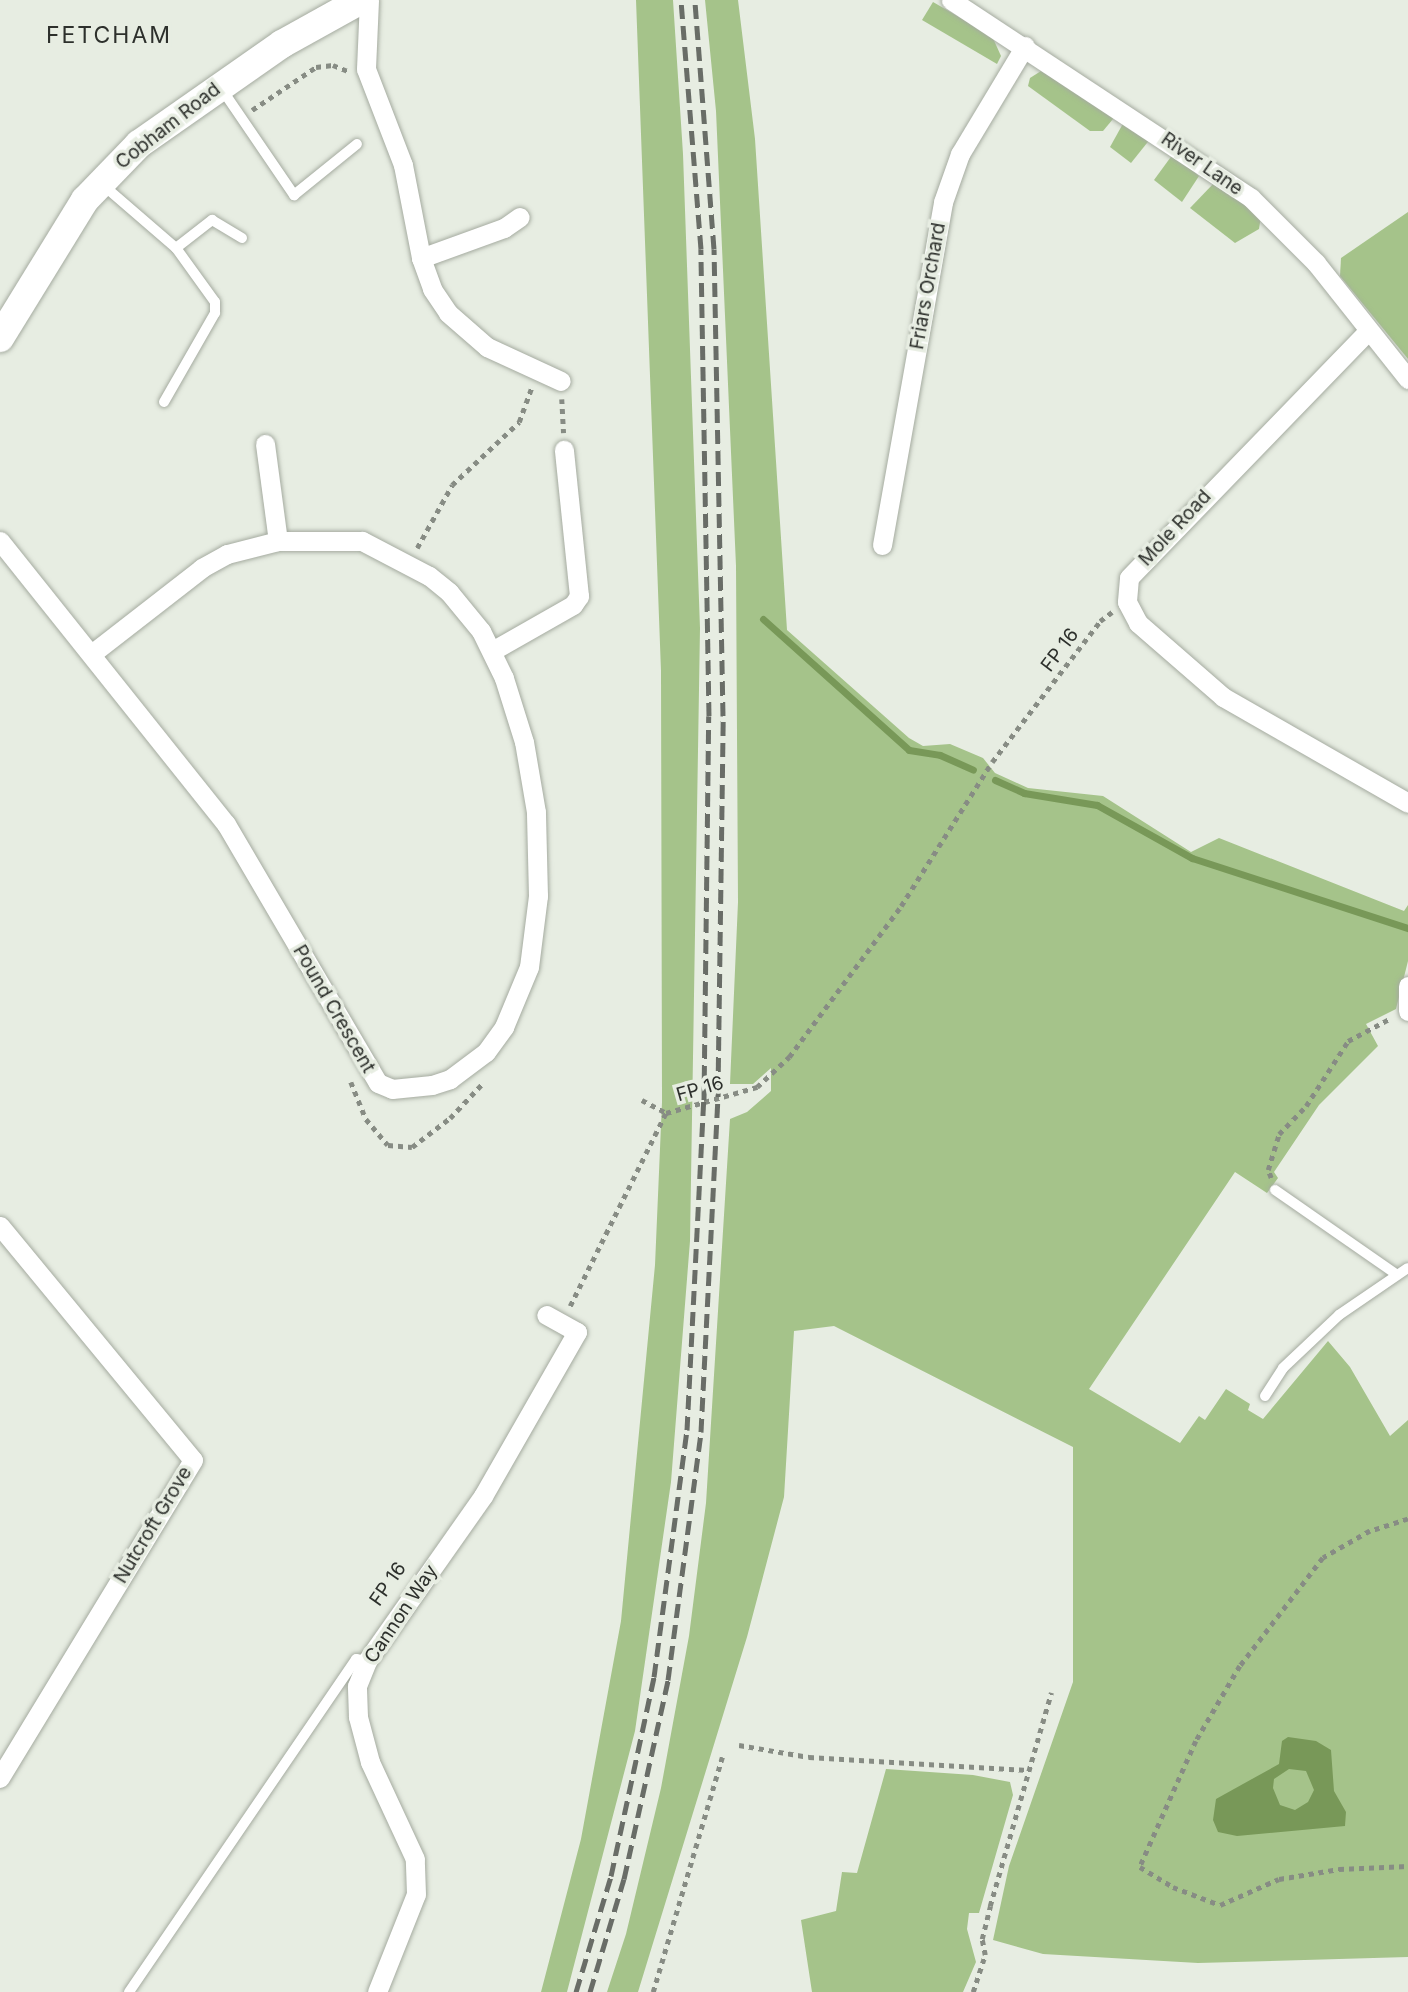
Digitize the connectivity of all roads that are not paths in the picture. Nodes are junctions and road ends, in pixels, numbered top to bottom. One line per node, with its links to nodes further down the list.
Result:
1 (361, 0): 5 (street, Cobham Road)
2 (369, 0): 11 (street)
3 (951, 0): 4 (street, River Lane)
4 (1025, 46): 13 (street, River Lane); 21 (street, Friars Orchard)
5 (219, 84): 6 (lane); 7 (street, Cobham Road)
6 (357, 144)
7 (99, 183): 10 (lane); 12 (street, Cobham Road)
8 (520, 217): 11 (street)
9 (242, 238): 10 (lane)
10 (176, 248): 16 (lane)
11 (421, 258): 15 (street)
12 (3, 328)
13 (1367, 332): 14 (street, River Lane); 24 (street, Mole Road)
14 (1408, 379)
15 (561, 381)
16 (164, 402)
17 (265, 444): 20 (street)
18 (564, 450): 22 (street)
19 (0, 541): 23 (street, Pound Crescent)
20 (278, 541): 22 (street, Pound Crescent); 23 (street, Pound Crescent)
21 (882, 545)
22 (492, 652): 23 (street, Pound Crescent)
23 (93, 653)
24 (1408, 803)
25 (1408, 986): 26 (street)
26 (1408, 1011)
27 (1275, 1189): 30 (lane)
28 (0, 1226): 34 (street, Nutcroft Grove)
29 (1408, 1268): 30 (lane)
30 (1396, 1274): 32 (lane)
31 (553, 1319): 33 (street, Cannon Way)
32 (1265, 1396)
33 (367, 1661): 35 (lane); 36 (street, Cannon Way)
34 (0, 1778)
35 (129, 1992)
36 (377, 1992)

